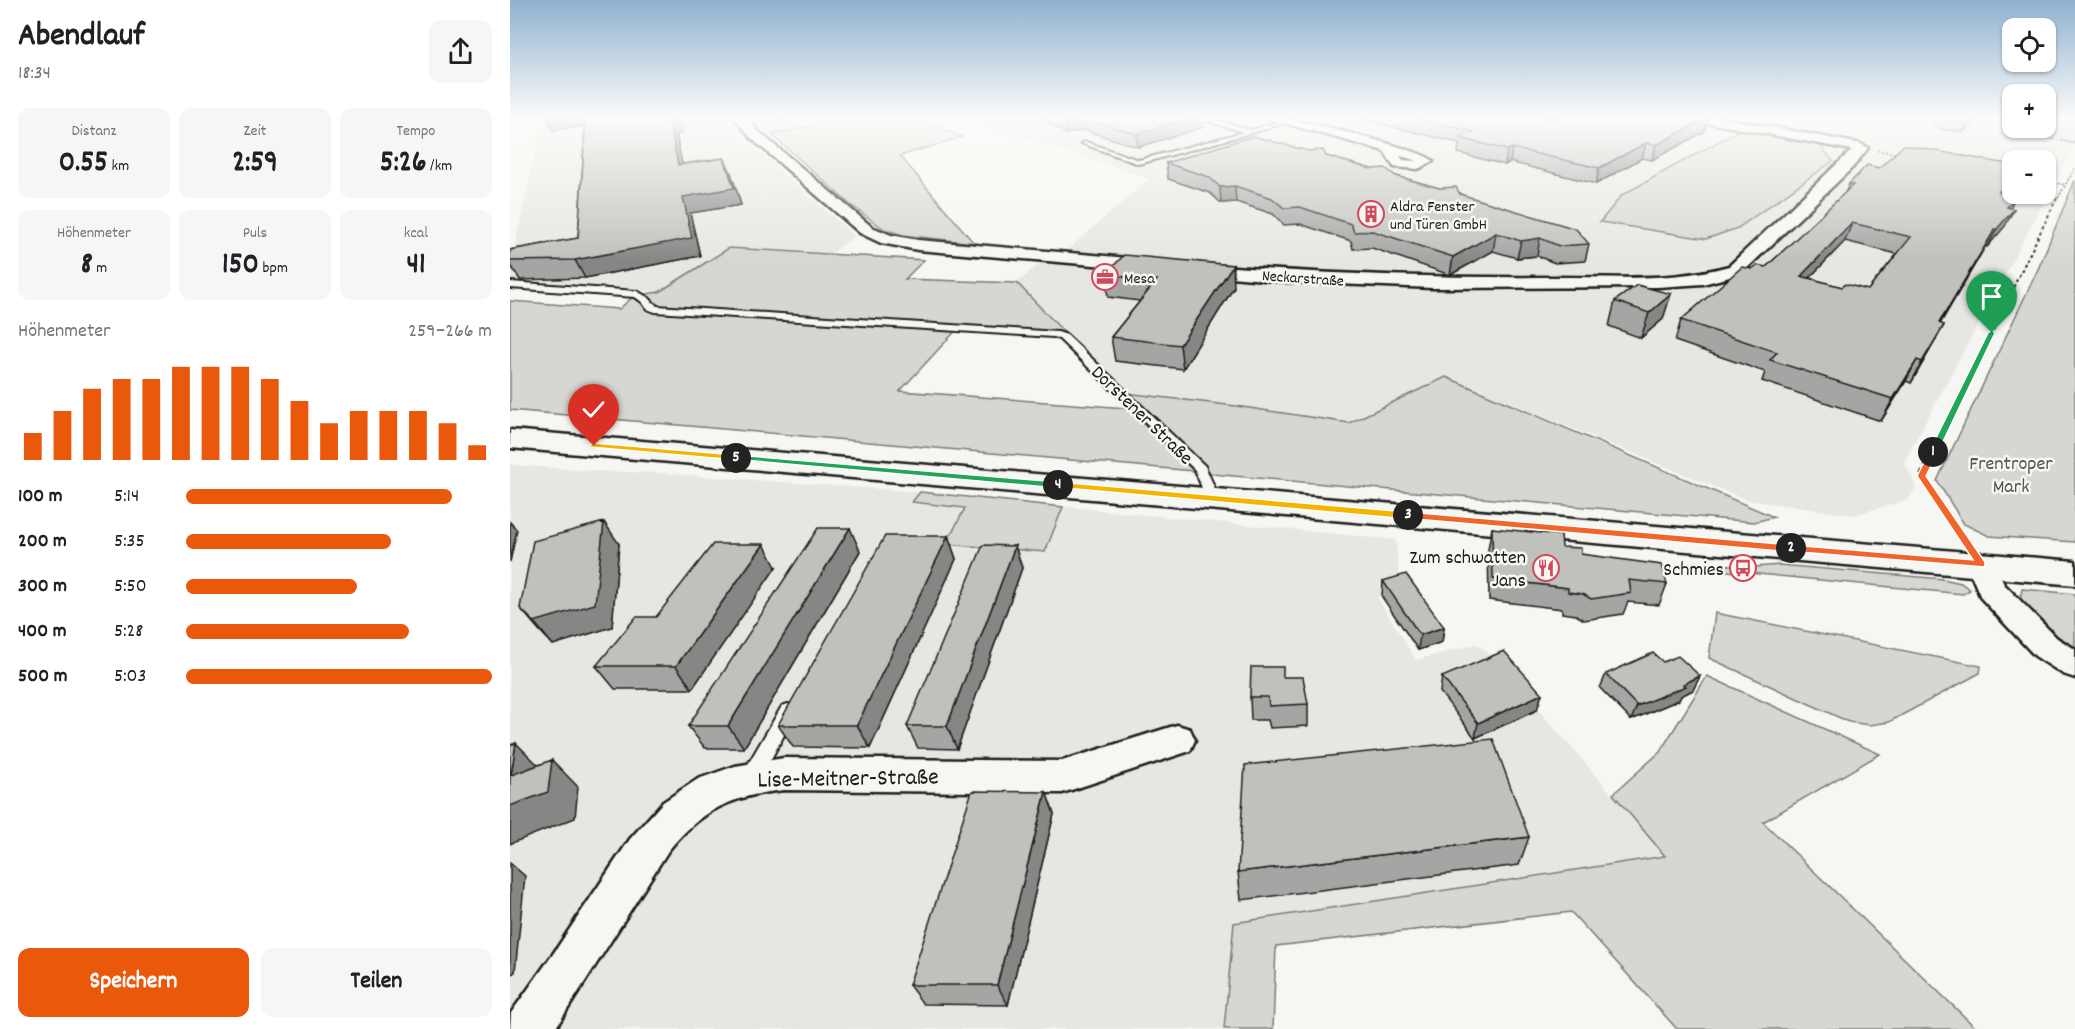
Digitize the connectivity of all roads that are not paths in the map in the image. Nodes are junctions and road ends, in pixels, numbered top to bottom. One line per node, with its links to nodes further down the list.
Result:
1 (790, 165): 2 (street, Neckarstraße)
2 (1847, 165)
3 (510, 285): 5 (lane, Dorstener Straße)
4 (510, 439): 5 (main road, Dorstener Straße)
5 (1212, 498): 6 (main road, Dorstener Straße)
6 (1981, 565): 7 (main road, Dorstener Straße); 8 (street)
7 (2075, 573)
8 (2075, 665)
9 (797, 695): 11 (lane)
10 (1177, 740): 11 (street, Lise-Meitner-Straße)
11 (751, 777): 12 (street, Lise-Meitner-Straße)
12 (527, 1029)

